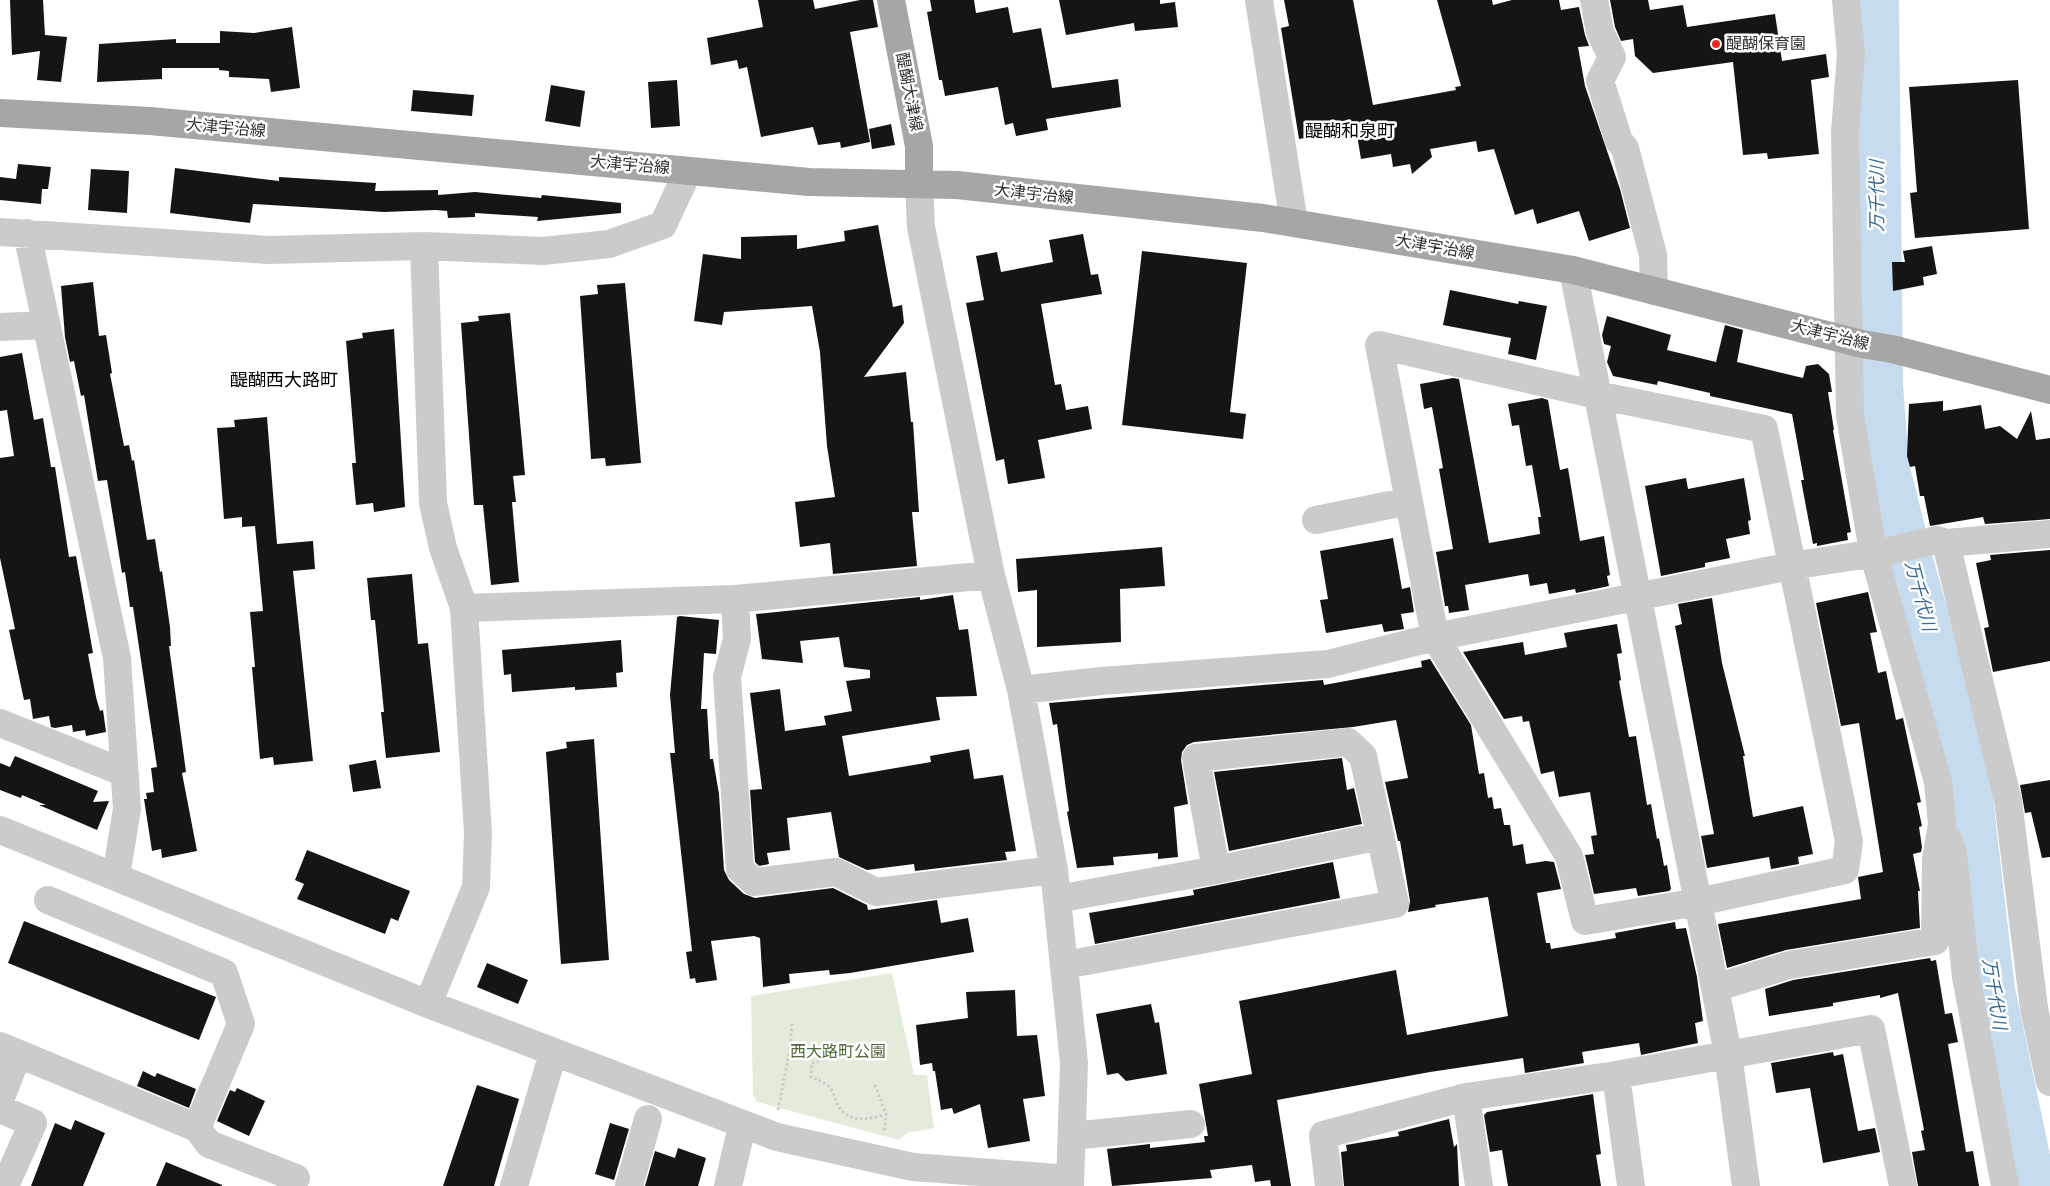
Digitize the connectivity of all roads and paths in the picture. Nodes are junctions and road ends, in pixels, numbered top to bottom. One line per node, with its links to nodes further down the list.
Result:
1 (891, 0): 7 (main road, 醍醐大津線)
2 (1259, 0): 8 (street)
3 (1594, 0): 13 (street)
4 (1846, 0): 16 (street)
5 (0, 113): 6 (main road, 大津宇治線)
6 (688, 171): 7 (main road, 大津宇治線); 11 (street)
7 (919, 184): 8 (main road, 大津宇治線); 25 (street)
8 (1294, 223): 12 (main road, 大津宇治線)
9 (0, 232): 10 (street)
10 (27, 233): 11 (street); 14 (street)
11 (424, 246): 28 (street)
12 (1573, 270): 13 (main road, 大津宇治線); 18 (street)
13 (1654, 291): 16 (main road, 大津宇治線)
14 (46, 325): 15 (street); 33 (street)
15 (0, 326)
16 (1856, 343): 17 (main road, 大津宇治線); 23 (street)
17 (2050, 390)
18 (1597, 395): 19 (street); 24 (street); 26 (street)
19 (1409, 501): 20 (street); 29 (street)
20 (1316, 520)
21 (2050, 534): 22 (street)
22 (1941, 542): 23 (street); 46 (street)
23 (1881, 552): 24 (street); 34 (street)
24 (1791, 566): 26 (street); 42 (street)
25 (991, 576): 27 (street); 30 (street)
26 (1638, 598): 29 (street); 42 (street)
27 (735, 599): 28 (street); 37 (street)
28 (464, 608): 45 (street)
29 (1435, 638): 30 (street); 42 (street)
30 (1021, 690): 37 (street)
31 (0, 718): 32 (street)
32 (0, 724): 33 (street)
33 (125, 773): 39 (street)
34 (1942, 824): 44 (street); 78 (street)
35 (0, 830): 39 (street)
36 (1380, 836): 38 (street); 38 (street); 43 (street)
37 (1054, 870): 40 (street)
38 (1216, 870): 40 (street)
39 (116, 876): 45 (street)
40 (1057, 899): 43 (street)
41 (48, 900): 63 (street)
42 (1698, 902): 44 (street)
43 (1065, 965): 65 (street)
44 (1715, 988): 51 (street)
45 (428, 1004): 50 (street)
46 (2042, 1006): 53 (street)
47 (792, 1024): 59 (path)
48 (9, 1050): 56 (street); 63 (street)
49 (843, 1053): 58 (path)
50 (552, 1054): 62 (street); 70 (street)
51 (1728, 1054): 52 (street); 76 (street); 77 (street)
52 (1616, 1075): 55 (street); 75 (street)
53 (2050, 1082)
54 (875, 1085): 58 (path)
55 (1466, 1097): 73 (street); 74 (street)
56 (0, 1100)
57 (0, 1109): 69 (street)
58 (886, 1114): 64 (path)
59 (777, 1116)
60 (648, 1118): 71 (street)
61 (1191, 1124): 65 (street)
62 (742, 1126): 66 (street); 72 (street)
63 (197, 1128): 67 (street)
64 (884, 1134)
65 (1072, 1136): 68 (street)
66 (913, 1176): 68 (street)
67 (296, 1178)
68 (1070, 1183)
69 (5, 1186)
70 (514, 1186)
71 (629, 1186)
72 (728, 1186)
73 (1329, 1186)
74 (1478, 1186)
75 (1631, 1186)
76 (1746, 1186)
77 (1903, 1186)
78 (2005, 1186)

